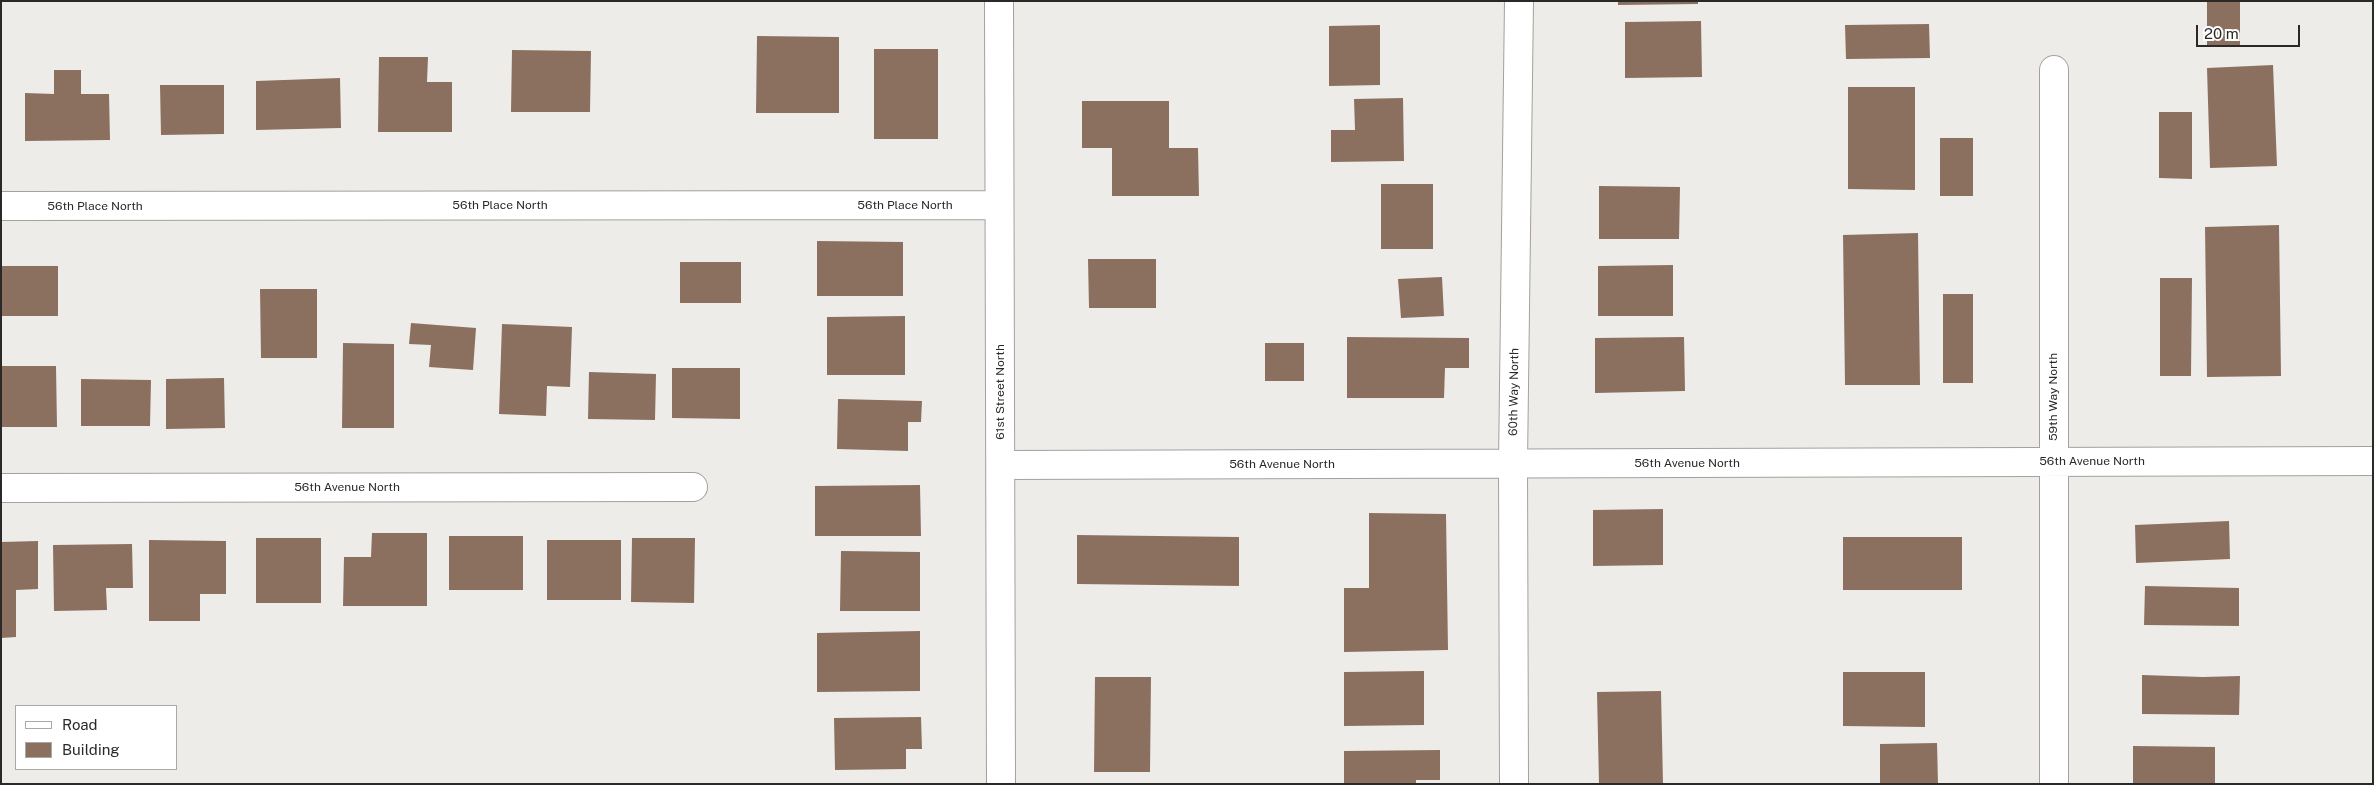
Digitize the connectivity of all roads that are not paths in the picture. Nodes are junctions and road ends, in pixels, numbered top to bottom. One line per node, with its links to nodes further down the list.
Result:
1 (999, 1): 4 (street, 61st Street North)
2 (1520, 1): 8 (street, 60th Way North)
3 (2054, 70): 7 (street, 59th Way North)
4 (999, 205): 5 (street, 56th Place North); 9 (street, 61st Street North)
5 (1, 206)
6 (2373, 461): 7 (street, 56th Avenue North)
7 (2053, 462): 8 (street, 56th Avenue North); 14 (street, 59th Way North)
8 (1513, 463): 9 (street, 56th Avenue North); 13 (street, 60th Way North)
9 (1001, 465): 12 (street, 61st Street North)
10 (693, 487): 11 (street, 56th Avenue North)
11 (1, 488)
12 (1001, 784)
13 (1514, 784)
14 (2054, 784)

